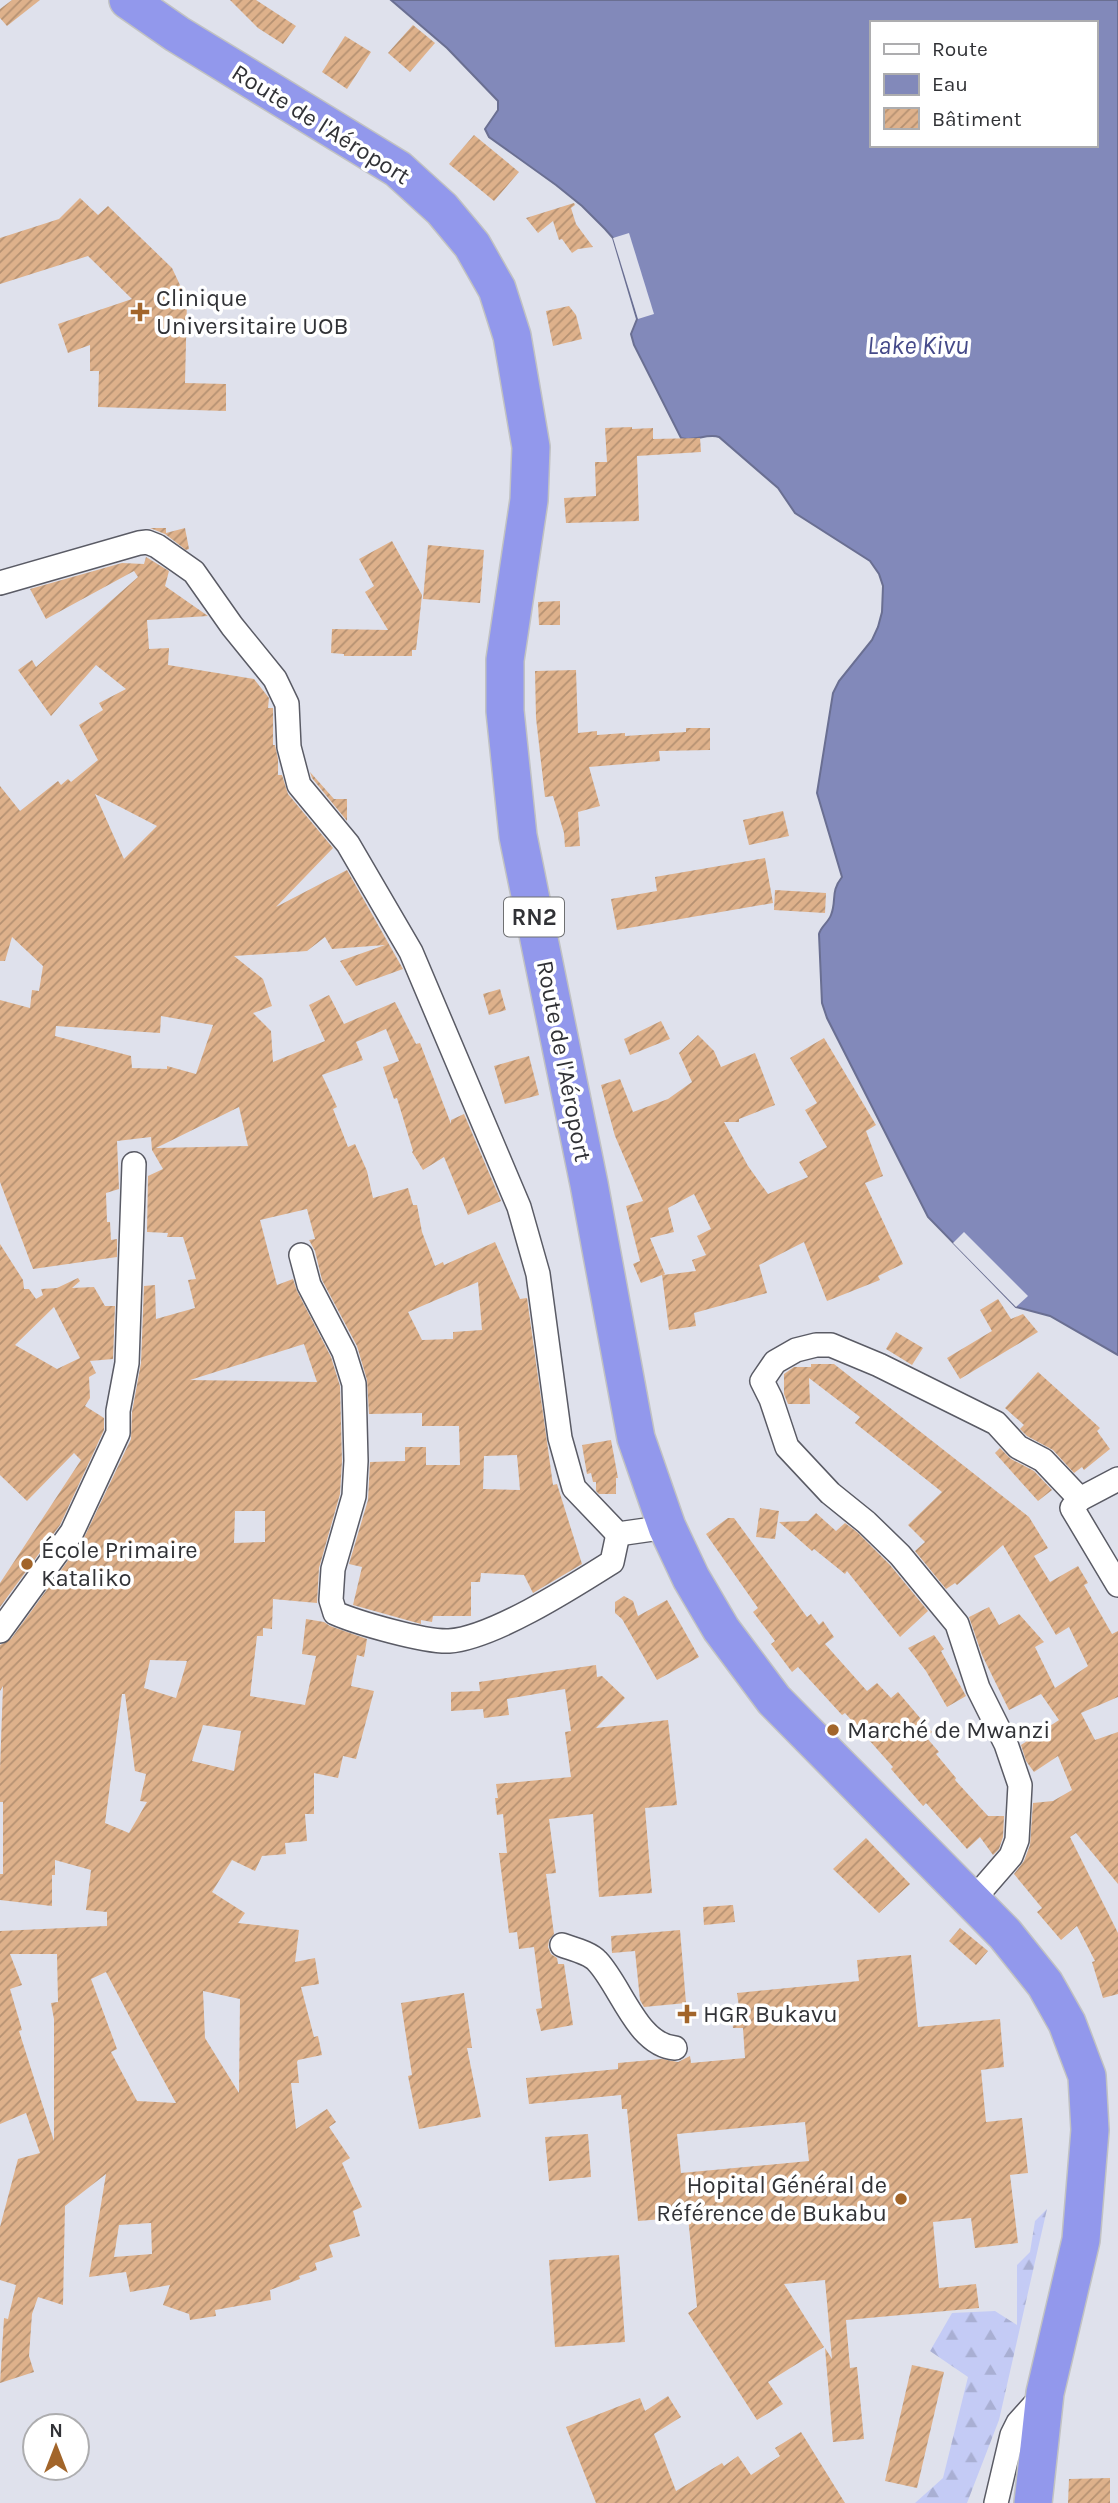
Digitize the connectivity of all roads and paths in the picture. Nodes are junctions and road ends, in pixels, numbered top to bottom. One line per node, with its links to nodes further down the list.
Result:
1 (128, 0): 7 (highway, Route de l'Aéroport / RN2)
2 (0, 583): 8 (street)
3 (134, 1164): 10 (street)
4 (301, 1255): 8 (street)
5 (1118, 1479): 6 (street)
6 (1080, 1500): 9 (street); 11 (street)
7 (667, 1527): 8 (street); 11 (highway, Route de l'Aéroport / RN2)
8 (618, 1534)
9 (1118, 1585)
10 (0, 1631)
11 (972, 1901): 14 (highway, RN2)
12 (562, 1945): 13 (street)
13 (676, 2048)
14 (1045, 2393): 15 (street); 16 (highway, RN2)
15 (996, 2503)
16 (1033, 2503)

